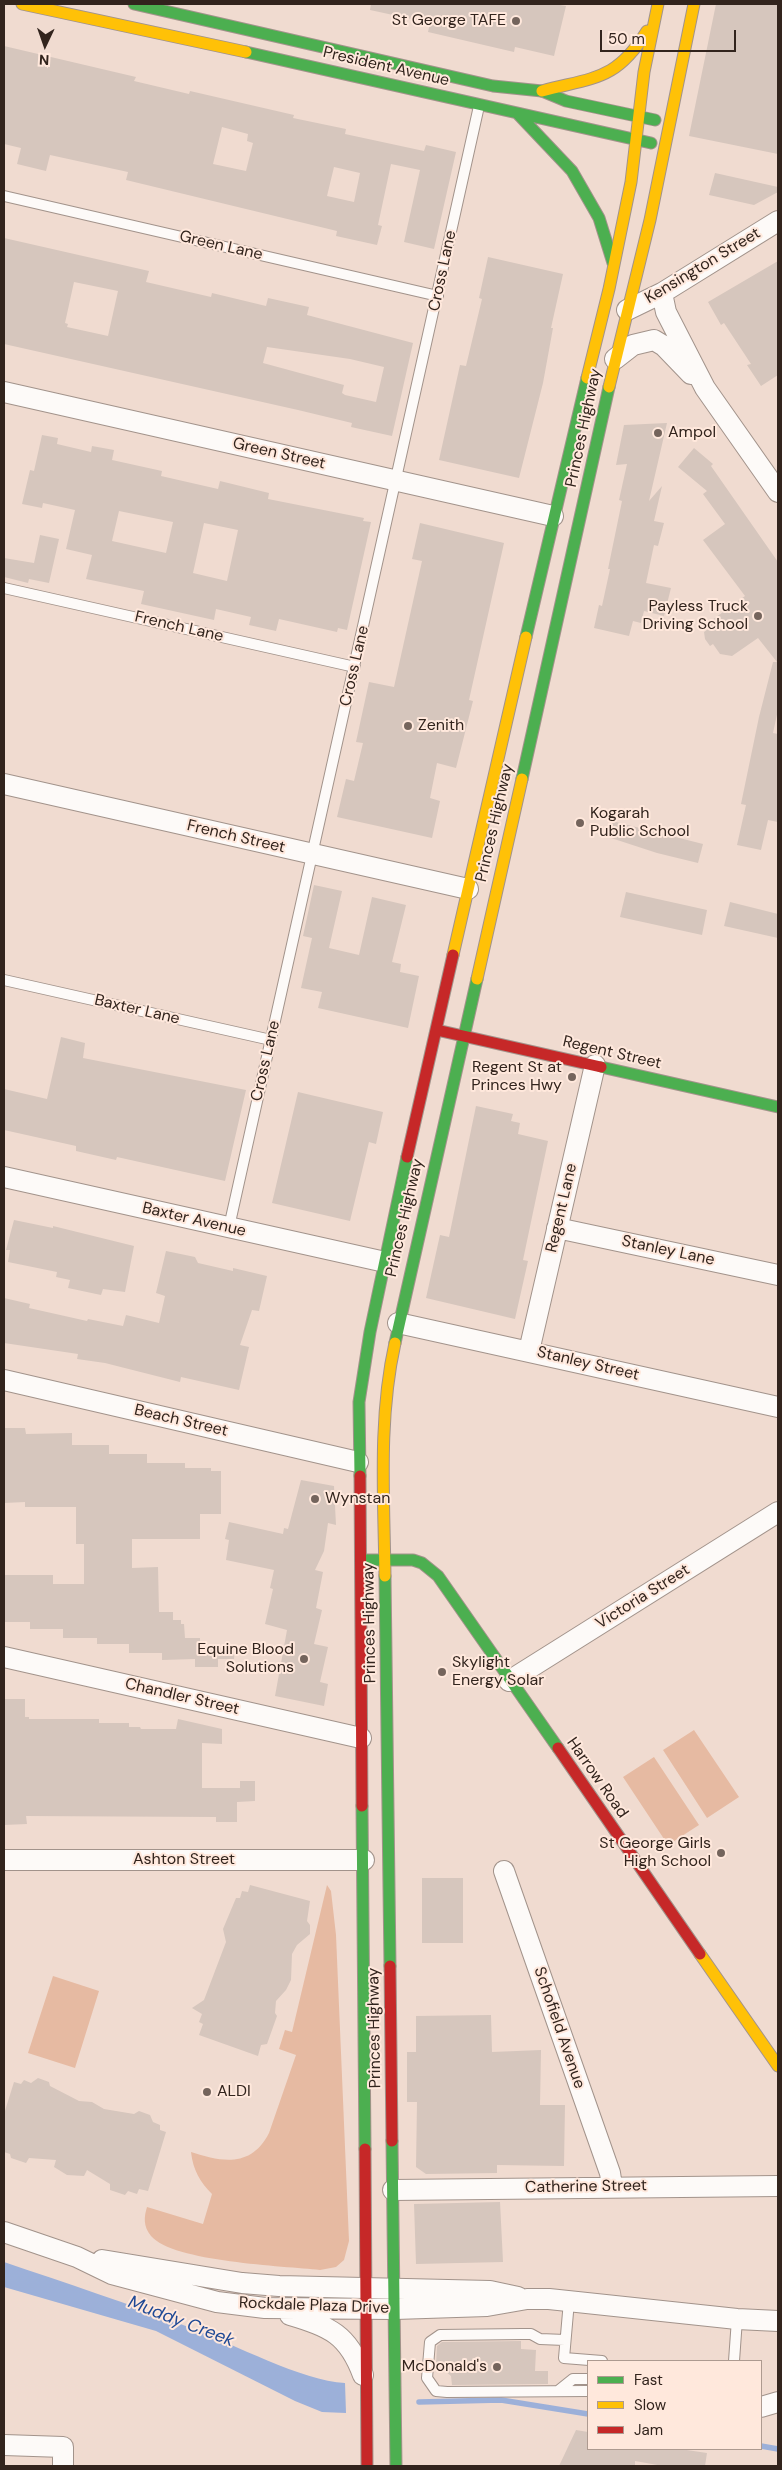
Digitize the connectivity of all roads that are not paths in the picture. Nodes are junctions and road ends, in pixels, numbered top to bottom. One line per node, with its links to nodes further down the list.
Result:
1 (22, 4): 6 (main road, President Avenue)
2 (43, 4): 6 (main road, President Avenue)
3 (134, 4): 7 (main road, President Avenue)
4 (694, 4): 11 (main road, Princes Highway)
5 (656, 9): 7 (main road); 10 (main road, Princes Highway)
6 (100, 19): 8 (main road, President Avenue)
7 (542, 91): 10 (main road, President Avenue)
8 (480, 105): 9 (main road, President Avenue); 18 (lane, Cross Lane)
9 (518, 114): 12 (main road, President Avenue); 16 (main road)
10 (637, 116): 11 (main road, President Avenue); 12 (main road, Princes Highway)
11 (669, 123): 13 (main road, Princes Highway)
12 (634, 140): 13 (main road, President Avenue); 16 (main road, Princes Highway)
13 (665, 146): 19 (main road, Princes Highway)
14 (4, 196): 18 (lane, Green Lane)
15 (778, 221): 17 (street, Kensington Street)
16 (614, 267): 25 (main road, Princes Highway)
17 (662, 292): 19 (street, Kensington Street); 21 (street)
18 (438, 296): 23 (lane, Cross Lane)
19 (627, 310): 20 (main road, Princes Highway)
20 (615, 359): 21 (street); 33 (main road, Princes Highway)
21 (705, 388): 24 (street)
22 (4, 392): 23 (street, Green Street)
23 (397, 480): 25 (street, Green Street); 27 (lane, Cross Lane)
24 (778, 492)
25 (553, 516): 30 (main road, Princes Highway)
26 (4, 588): 27 (lane, French Lane)
27 (355, 667): 29 (lane, Cross Lane)
28 (4, 784): 29 (street, French Street)
29 (313, 854): 30 (street, French Street); 34 (lane, Cross Lane)
30 (468, 889): 32 (main road, Princes Highway)
31 (4, 980): 34 (lane, Baxter Lane)
32 (438, 1030): 33 (main road, Regent Street); 40 (main road, Princes Highway)
33 (463, 1036): 35 (main road, Regent Street); 42 (main road, Princes Highway)
34 (271, 1040): 38 (lane, Cross Lane)
35 (595, 1065): 36 (main road, Regent Street); 39 (street, Regent Lane)
36 (778, 1107)
37 (4, 1177): 38 (street, Baxter Avenue)
38 (229, 1228): 40 (street, Baxter Avenue)
39 (557, 1228): 41 (street, Stanley Lane); 43 (street, Regent Lane)
40 (385, 1262): 46 (main road, Princes Highway)
41 (778, 1275)
42 (398, 1323): 43 (street, Stanley Street); 49 (main road, Princes Highway)
43 (529, 1351): 45 (street, Stanley Street)
44 (4, 1380): 46 (street, Beach Street)
45 (778, 1407)
46 (358, 1462): 48 (main road, Princes Highway)
47 (778, 1512): 51 (street, Victoria Street)
48 (360, 1560): 49 (main road, Harrow Road); 52 (main road, Princes Highway)
49 (385, 1560): 51 (main road, Harrow Road); 59 (main road, Princes Highway)
50 (4, 1657): 52 (street, Chandler Street)
51 (509, 1681): 56 (main road, Harrow Road)
52 (361, 1738): 54 (main road, Princes Highway)
53 (4, 1860): 54 (street, Ashton Street)
54 (364, 1860): 62 (main road, Princes Highway)
55 (504, 1871): 57 (street, Schofield Avenue)
56 (778, 2066)
57 (612, 2186): 58 (street, Catherine Street); 59 (street, Catherine Street)
58 (778, 2186)
59 (393, 2190): 63 (main road, Princes Highway)
60 (4, 2232): 61 (street, Rockdale Plaza Drive)
61 (77, 2257): 62 (street, Rockdale Plaza Drive); 66 (street, Rockdale Plaza Drive)
62 (366, 2287): 63 (street, Rockdale Plaza Drive); 67 (main road, Princes Highway)
63 (394, 2287): 64 (street, Rockdale Plaza Drive); 68 (main road, Princes Highway)
64 (527, 2300): 65 (street, Rockdale Plaza Drive); 68 (street, Rockdale Plaza Drive)
65 (568, 2301): 69 (street, Rockdale Plaza Drive); 71 (lane)
66 (265, 2308): 67 (street, Rockdale Plaza Drive); 75 (street)
67 (366, 2309): 68 (street, Rockdale Plaza Drive); 75 (main road, Princes Highway)
68 (395, 2309): 83 (main road, Princes Highway)
69 (737, 2319): 70 (street, Rockdale Plaza Drive); 73 (lane)
70 (778, 2321)
71 (565, 2340): 72 (lane); 76 (lane)
72 (589, 2360)
73 (734, 2360)
74 (587, 2379): 76 (lane)
75 (366, 2382): 82 (main road, Princes Highway)
76 (558, 2391): 77 (lane)
77 (587, 2391)
78 (778, 2402): 79 (street)
79 (762, 2407)
80 (4, 2445): 81 (street)
81 (63, 2457)
82 (367, 2466)
83 (396, 2466)

